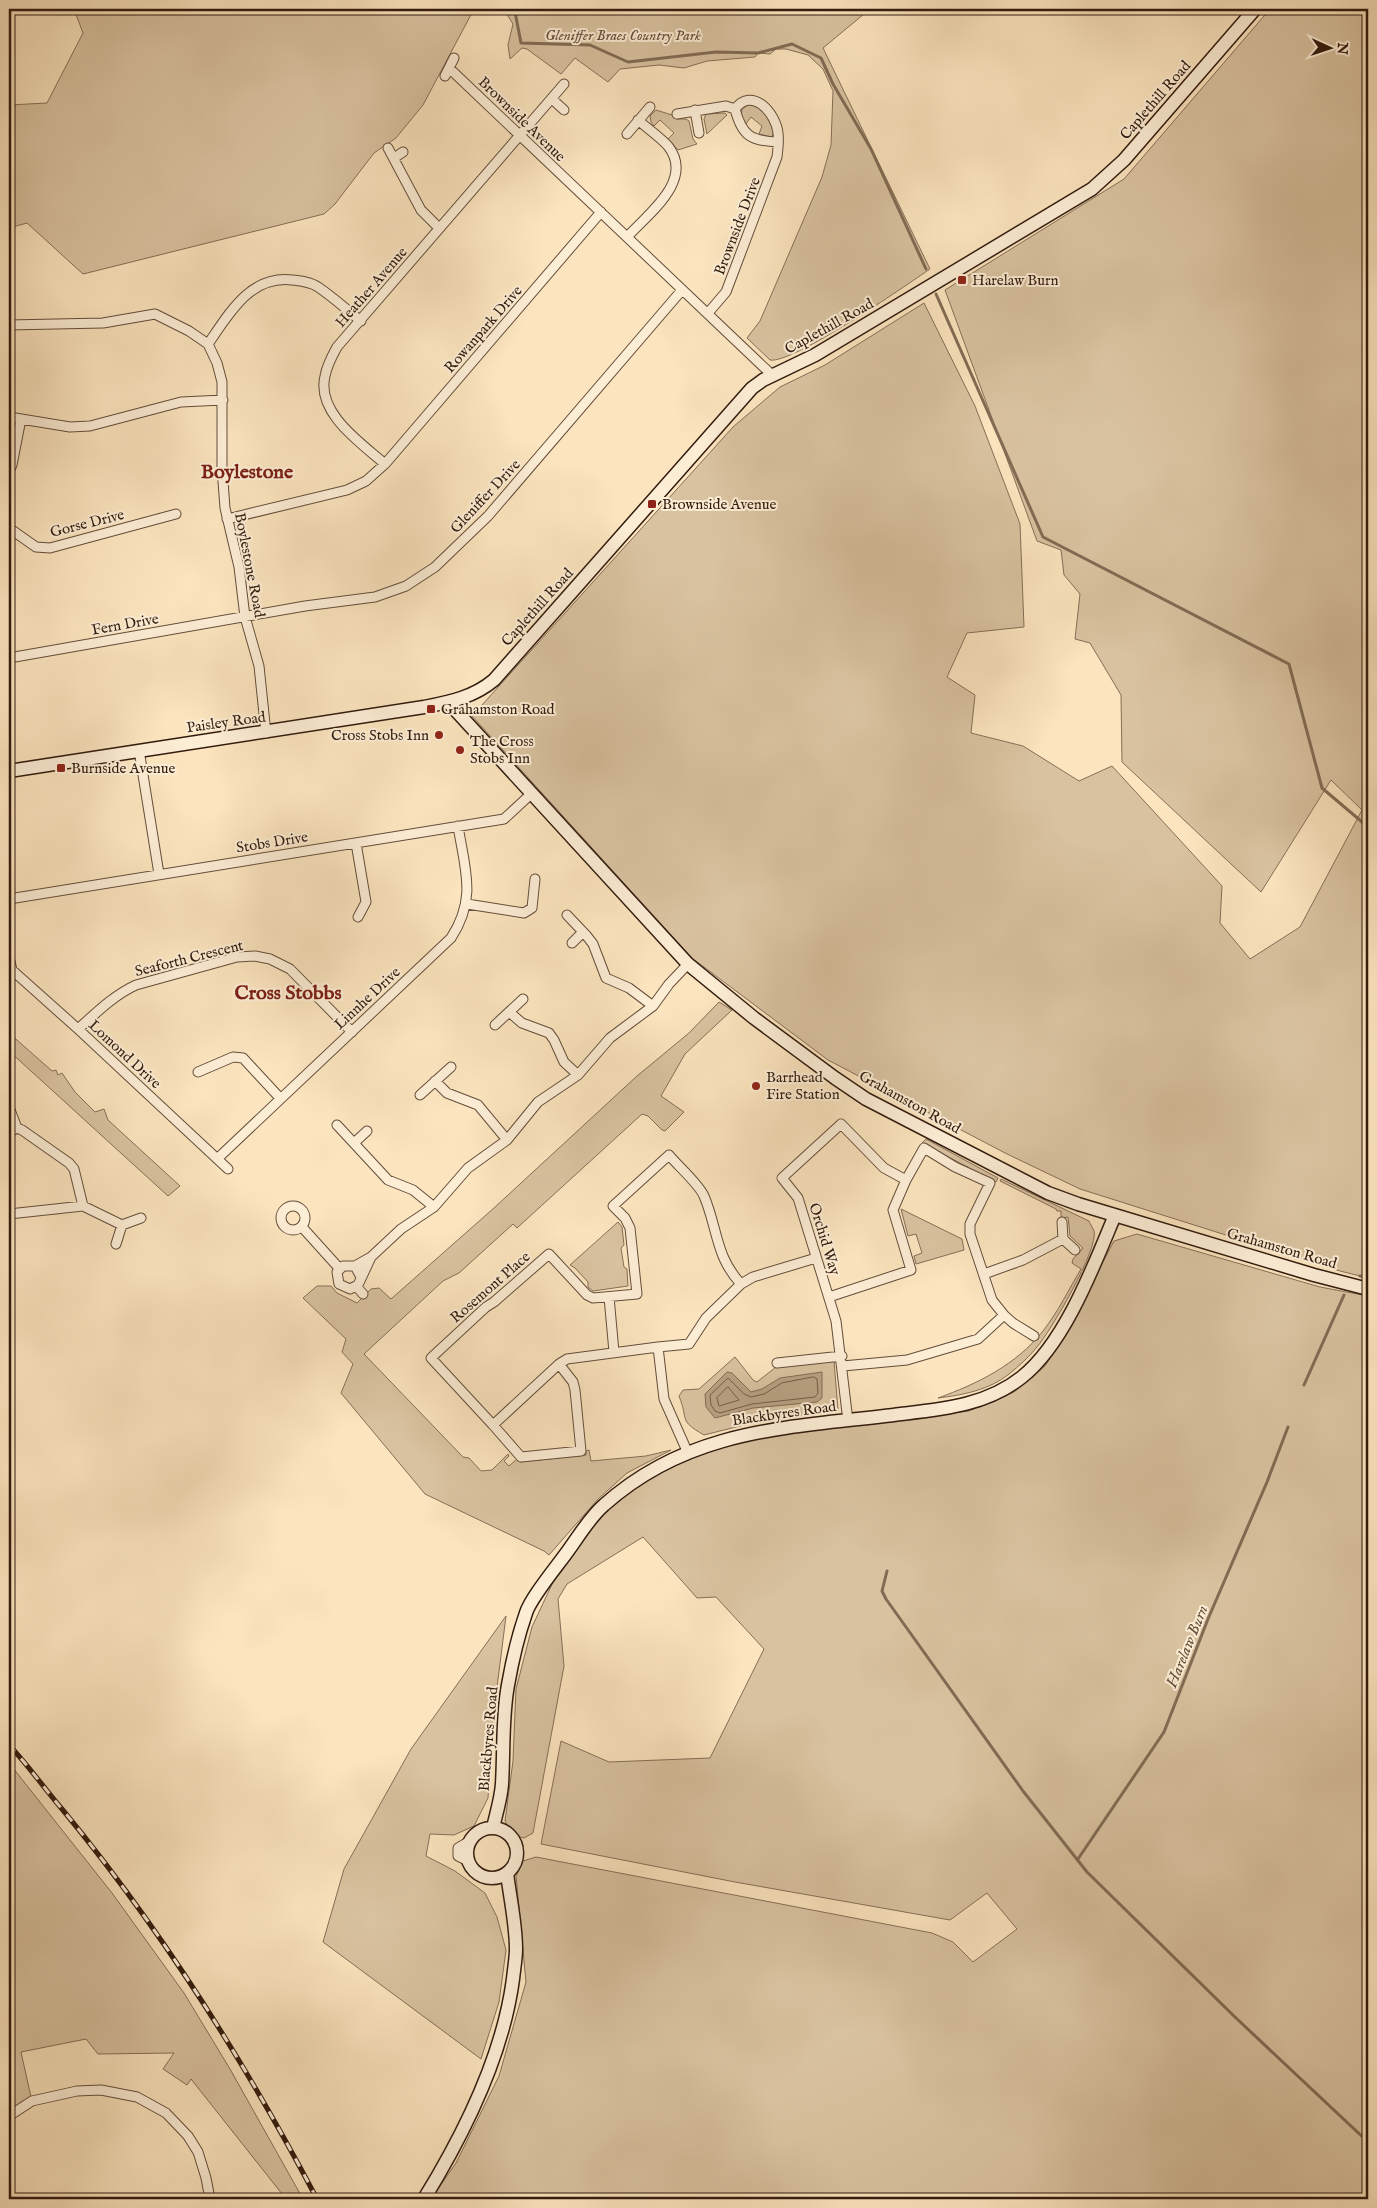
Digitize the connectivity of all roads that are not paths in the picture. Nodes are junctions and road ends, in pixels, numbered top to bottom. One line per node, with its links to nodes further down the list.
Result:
1 (1255, 9): 26 (main road, Caplethill Road)
2 (454, 58): 13 (street, Brownside Avenue)
3 (564, 84): 4 (street, Heather Avenue)
4 (552, 99): 7 (street); 13 (street, Heather Avenue)
5 (650, 107): 10 (street)
6 (735, 109): 8 (street, Brownside Drive); 14 (street); 14 (street, Brownside Drive)
7 (564, 110)
8 (695, 110): 9 (street, Brownside Drive); 11 (street)
9 (677, 114)
10 (638, 120): 12 (street); 20 (street)
11 (699, 133)
12 (627, 134)
13 (519, 136): 18 (street, Brownside Avenue); 19 (street, Heather Avenue)
14 (778, 142): 22 (street, Brownside Drive)
15 (388, 148): 17 (street)
16 (403, 152): 17 (street)
17 (394, 158): 19 (street)
18 (601, 212): 20 (street, Brownside Avenue); 30 (street, Rowanpark Drive)
19 (439, 228): 23 (street, Heather Avenue)
20 (628, 236): 21 (street, Brownside Avenue)
21 (682, 290): 22 (street, Brownside Avenue); 35 (street, Gleniffer Drive)
22 (708, 313): 26 (street, Brownside Avenue)
23 (360, 321): 25 (street); 30 (street, Heather Avenue)
24 (9, 325): 25 (street)
25 (208, 344): 27 (street, Boylestone Road)
26 (772, 375): 37 (main road, Caplethill Road)
27 (222, 400): 29 (street); 33 (street, Boylestone Road)
28 (9, 417): 29 (street)
29 (20, 419): 31 (street)
30 (385, 464): 33 (street, Rowanpark Drive)
31 (9, 471)
32 (176, 514): 34 (street, Gorse Drive)
33 (227, 519): 35 (street, Boylestone Road)
34 (9, 528)
35 (245, 617): 36 (street, Fern Drive); 38 (street, Boylestone Road)
36 (9, 658)
37 (448, 702): 38 (main road, Paisley Road); 41 (main road, Grahamston Road)
38 (266, 733): 39 (main road, Paisley Road)
39 (139, 750): 40 (main road, Paisley Road); 44 (street)
40 (9, 771)
41 (531, 794): 42 (street, Stobs Drive); 53 (main road, Grahamston Road)
42 (458, 826): 43 (street, Stobs Drive); 47 (street, Linnhe Drive)
43 (356, 843): 44 (street, Stobs Drive); 49 (street)
44 (159, 874): 46 (street, Stobs Drive)
45 (535, 879): 47 (street)
46 (9, 899)
47 (467, 904): 60 (street, Linnhe Drive)
48 (566, 915): 50 (street)
49 (358, 917)
50 (583, 932): 51 (street); 56 (street)
51 (572, 943)
52 (9, 957): 54 (street, Lomond Drive)
53 (688, 964): 56 (street); 80 (main road, Grahamston Road)
54 (10, 971): 59 (street, Lomond Drive)
55 (523, 999): 57 (street)
56 (653, 1006): 63 (street)
57 (509, 1012): 58 (street); 63 (street)
58 (496, 1025)
59 (78, 1029): 60 (street, Seaforth Crescent); 74 (street, Lomond Drive)
60 (352, 1032): 66 (street, Linnhe Drive)
61 (451, 1066): 64 (street)
62 (198, 1072): 66 (street)
63 (578, 1075): 72 (street)
64 (435, 1081): 65 (street); 72 (street)
65 (420, 1095)
66 (280, 1098): 74 (street, Linnhe Drive)
67 (10, 1110): 69 (street)
68 (337, 1125): 73 (street)
69 (17, 1128): 71 (street); 77 (street)
70 (366, 1131): 73 (street)
71 (9, 1132)
72 (507, 1140): 78 (street)
73 (354, 1143): 78 (street)
74 (217, 1159): 75 (street, Lomond Drive)
75 (228, 1169)
76 (906, 1180): 89 (street, Orchid Way); 92 (street); 98 (street)
77 (83, 1206): 79 (street); 83 (street)
78 (434, 1207): 88 (street)
79 (9, 1214)
80 (1115, 1215): 96 (main road, Grahamston Road); 107 (main road, Blackbyres Road)
81 (141, 1218): 83 (street)
82 (1062, 1222): 85 (street)
83 (122, 1225): 86 (street)
84 (302, 1227): 91 (street)
85 (1063, 1239): 87 (street); 92 (street)
86 (116, 1244)
87 (1075, 1250)
88 (371, 1257): 90 (street); 93 (street)
89 (816, 1258): 94 (street); 98 (street, Orchid Way)
90 (355, 1266): 91 (street); 93 (street)
91 (339, 1268): 95 (street)
92 (984, 1274): 100 (street)
93 (361, 1277): 95 (street)
94 (741, 1284): 99 (street, Rosemont Place); 102 (street)
95 (356, 1286): 97 (street)
96 (1368, 1289)
97 (363, 1294)
98 (829, 1296): 104 (street, Orchid Way)
99 (609, 1297): 103 (street); 108 (street, Rosemont Place)
100 (1004, 1315): 101 (street); 104 (street)
101 (1034, 1336)
102 (658, 1348): 103 (street); 109 (street)
103 (614, 1352): 106 (street)
104 (842, 1361): 105 (street); 107 (street, Orchid Way)
105 (777, 1363)
106 (559, 1364): 108 (street); 108 (street)
107 (848, 1421): 109 (main road, Blackbyres Road)
108 (493, 1425)
109 (687, 1451): 110 (main road, Blackbyres Road)
110 (493, 1828): 111 (main road); 111 (main road)
111 (508, 1873): 114 (main road)
112 (9, 2116): 113 (street)
113 (210, 2199)
114 (424, 2199)

